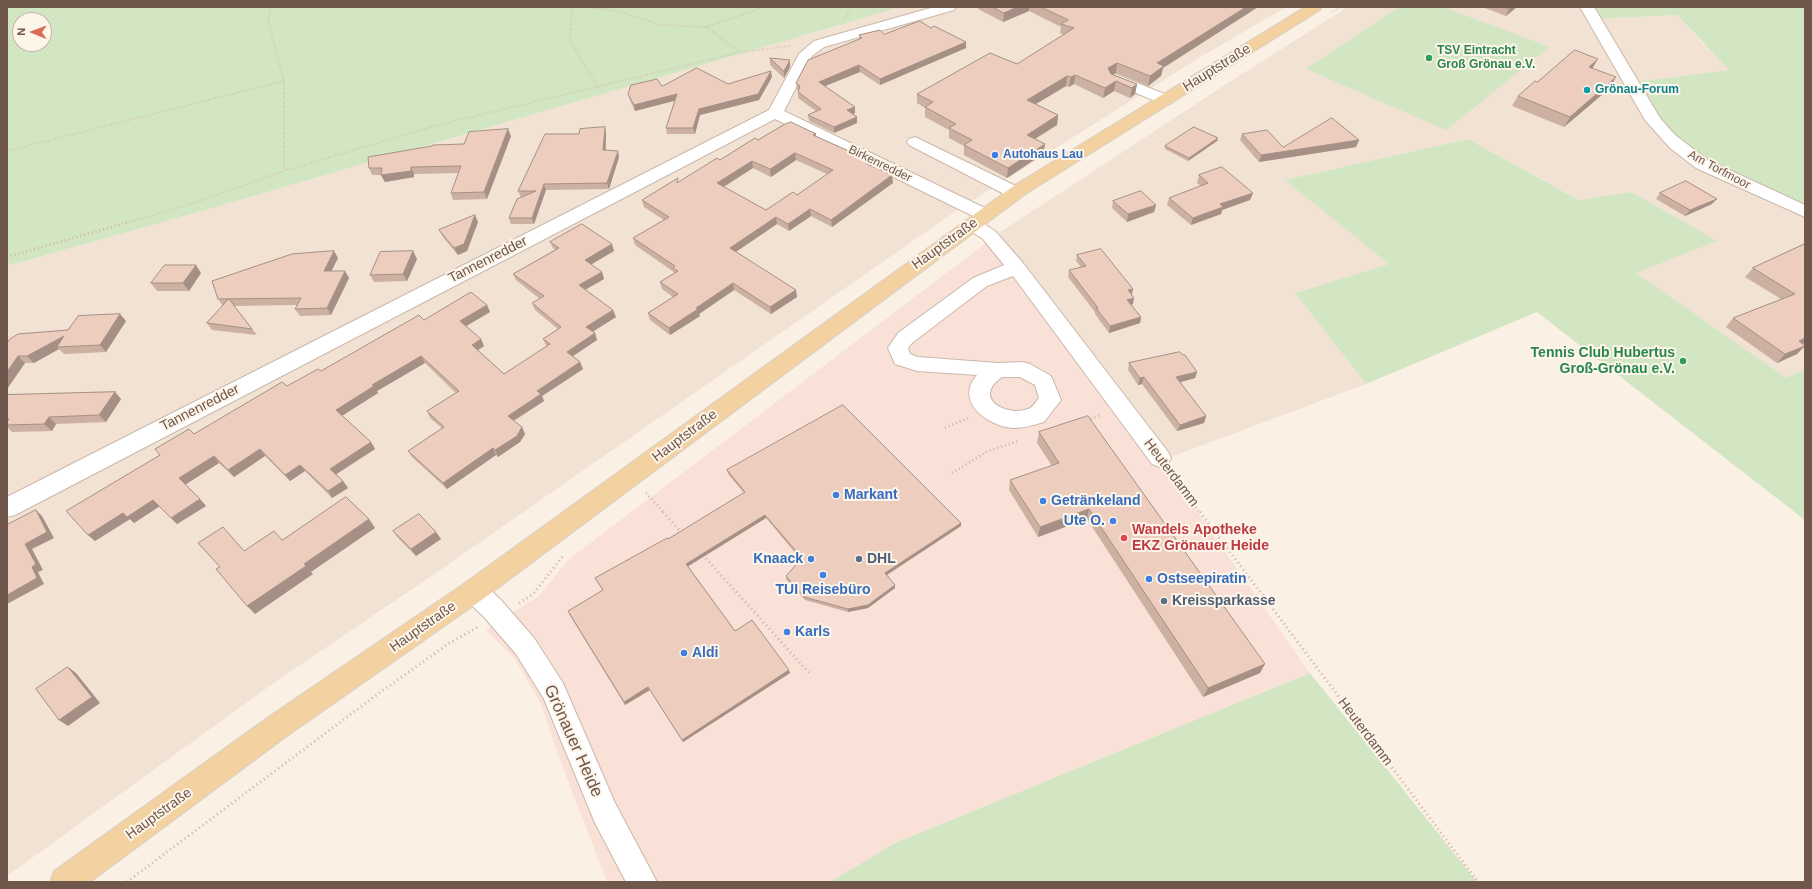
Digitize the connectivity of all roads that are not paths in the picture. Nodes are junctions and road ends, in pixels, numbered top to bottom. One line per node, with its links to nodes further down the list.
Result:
1 (949, 7): 6 (street)
2 (1315, 7): 5 (main road, Hauptstraße)
3 (1587, 7): 9 (street, Am Torfmoor)
4 (1115, 79): 5 (street)
5 (1166, 100): 8 (main road, Hauptstraße)
6 (775, 113): 10 (street, Birkenredder); 14 (street, Tannenredder)
7 (916, 142): 8 (street)
8 (1016, 193): 10 (main road, Hauptstraße)
9 (1805, 212)
10 (978, 220): 11 (street, Heuterdamm); 15 (main road, Hauptstraße)
11 (1016, 267): 12 (street); 13 (street, Heuterdamm)
12 (998, 370)
13 (1160, 458)
14 (7, 508)
15 (474, 591): 16 (main road, Hauptstraße); 17 (street, Grönauer Heide)
16 (66, 882)
17 (642, 882)

